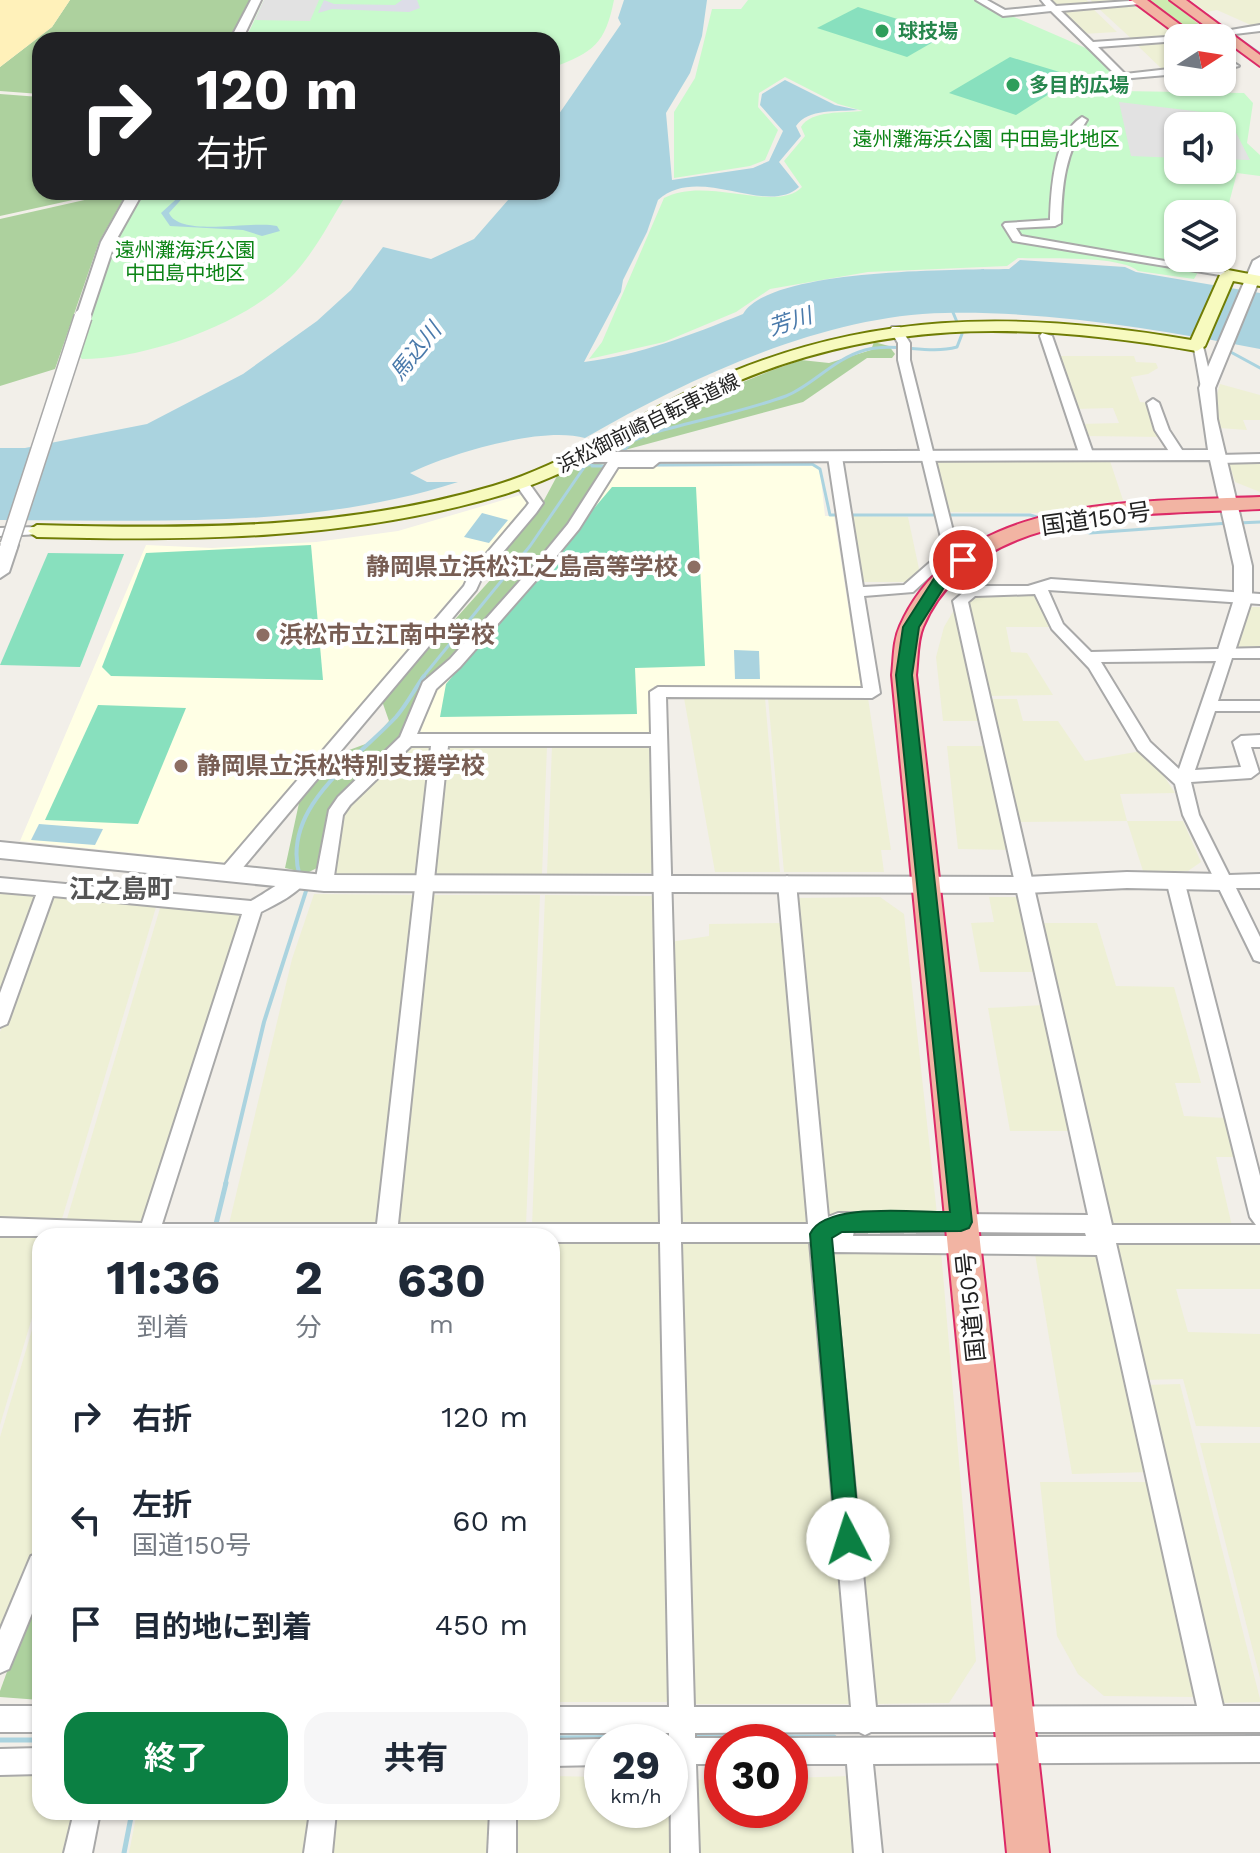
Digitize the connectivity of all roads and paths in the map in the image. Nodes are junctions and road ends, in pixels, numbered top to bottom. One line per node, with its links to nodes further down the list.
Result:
1 (256, 0): 11 (street)
2 (980, 0): 6 (street)
3 (1045, 0): 6 (street)
4 (1177, 0): 8 (highway)
5 (1143, 3): 6 (street); 7 (highway)
6 (1054, 9): 14 (street)
7 (1171, 24)
8 (1213, 24)
9 (1260, 28): 10 (street)
10 (1236, 31)
11 (240, 32)
12 (1164, 39): 14 (street)
13 (1236, 41): 15 (highway)
14 (1090, 45): 17 (street)
15 (1260, 62)
16 (1236, 69): 18 (highway)
17 (1164, 73)
18 (1260, 81)
19 (1082, 120): 22 (street)
20 (132, 200): 40 (street, bridge)
21 (1260, 261): 23 (street)
22 (1228, 275): 23 (main road); 26 (main road)
23 (1254, 281): 27 (street)
24 (896, 330): 26 (main road, 浜松御前崎自転車道線); 29 (street); 32 (main road, 浜松御前崎自転車道線)
25 (1046, 336): 30 (street)
26 (1197, 346): 27 (street)
27 (1207, 388): 35 (street)
28 (1153, 403): 31 (street)
29 (928, 456): 30 (street); 34 (street); 45 (street)
30 (1087, 456): 31 (street)
31 (1179, 456): 35 (street)
32 (587, 457): 33 (street); 37 (main road, 浜松御前崎自転車道線)
33 (658, 457): 34 (street); 52 (street)
34 (835, 457): 45 (street)
35 (1218, 457): 36 (street); 38 (street)
36 (1260, 458)
37 (521, 482): 39 (main road, 浜松御前崎自転車道線); 58 (street)
38 (1246, 504): 46 (street); 67 (highway, 国道150号)
39 (37, 531): 40 (street)
40 (4, 538): 41 (street)
41 (0, 572)
42 (901, 586): 45 (street)
43 (948, 586): 44 (street)
44 (1039, 587): 46 (street); 49 (street); 69 (street)
45 (854, 589): 54 (street)
46 (1251, 599): 48 (street)
47 (1260, 653): 48 (street)
48 (1226, 655): 49 (street); 50 (street)
49 (1086, 657): 56 (street)
50 (1207, 706): 51 (street); 56 (street)
51 (1260, 706)
52 (407, 740): 53 (street); 63 (street)
53 (440, 740): 54 (street); 66 (street)
54 (660, 740): 64 (street)
55 (1260, 741): 56 (street)
56 (1183, 780): 62 (street)
57 (0, 850): 58 (street)
58 (229, 872): 59 (street)
59 (299, 879): 63 (street); 71 (street)
60 (1175, 880): 62 (street); 69 (street); 74 (street)
61 (1260, 881): 62 (street)
62 (1222, 882): 72 (street)
63 (324, 883): 66 (street)
64 (663, 883): 65 (street); 66 (street); 81 (street)
65 (787, 883): 67 (street); 82 (street)
66 (425, 884): 77 (street)
67 (928, 884): 69 (street); 83 (highway, 国道150号)
68 (0, 885): 70 (street)
69 (1026, 885): 85 (street)
70 (47, 890): 71 (street); 73 (street)
71 (253, 908): 76 (street)
72 (1260, 955)
73 (0, 1019)
74 (1260, 1217)
75 (0, 1227): 78 (street)
76 (151, 1228)
77 (387, 1228)
78 (32, 1229)
79 (844, 1233): 82 (street)
80 (560, 1234): 81 (street)
81 (671, 1234): 82 (street); 94 (street)
82 (821, 1234): 83 (street); 95 (street)
83 (963, 1234): 85 (street); 97 (highway, 国道150号)
84 (1008, 1234): 85 (street)
85 (1104, 1234): 86 (street); 91 (street)
86 (1260, 1234)
87 (32, 1584): 88 (street)
88 (0, 1660)
89 (0, 1719): 90 (street)
90 (32, 1719)
91 (1213, 1719): 92 (street); 97 (street)
92 (1260, 1719)
93 (560, 1720): 94 (street)
94 (682, 1720): 95 (street); 96 (street)
95 (865, 1722): 97 (street)
96 (681, 1724)
97 (1017, 1736): 98 (street); 100 (street); 114 (highway, 国道150号)
98 (1260, 1749)
99 (808, 1751): 100 (street)
100 (859, 1751): 113 (street)
101 (584, 1752): 102 (street)
102 (560, 1753)
103 (32, 1761): 104 (street)
104 (0, 1762)
105 (85, 1820): 109 (street)
106 (322, 1820): 110 (street)
107 (503, 1820): 111 (street)
108 (683, 1828): 112 (street)
109 (78, 1853)
110 (318, 1853)
111 (502, 1853)
112 (685, 1853)
113 (868, 1853)
114 (1028, 1853)

